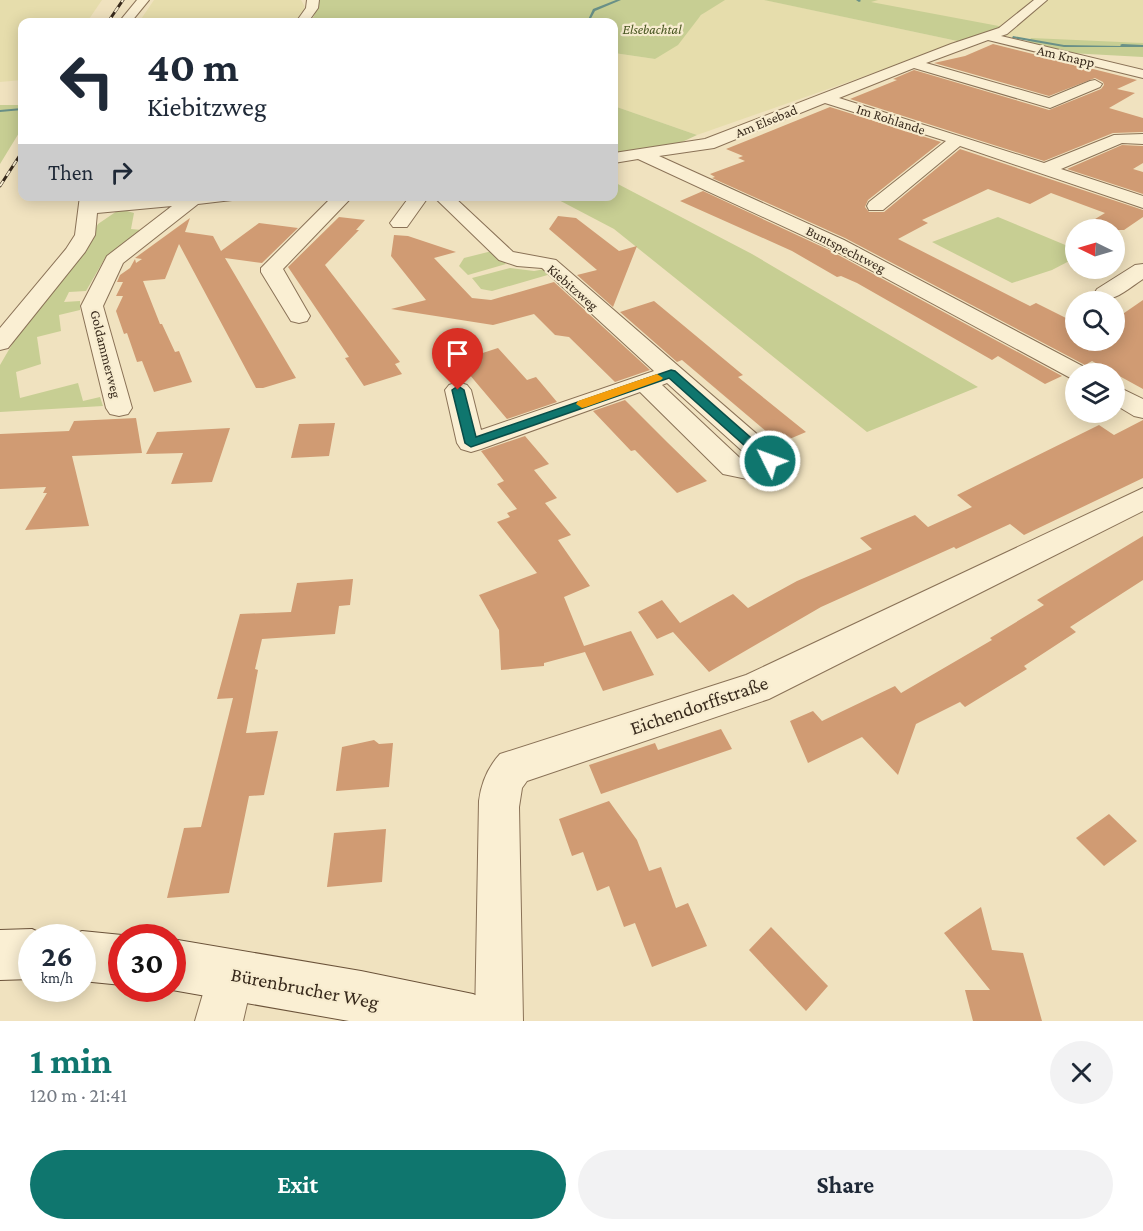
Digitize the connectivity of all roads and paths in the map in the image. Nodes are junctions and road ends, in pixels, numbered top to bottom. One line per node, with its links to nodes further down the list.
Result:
1 (143, 0): 4 (street)
2 (313, 0): 5 (street)
3 (1041, 0): 6 (street, Am Elsebad)
4 (128, 18)
5 (305, 18)
6 (989, 38): 7 (street, Am Elsebad); 8 (street, Am Knapp)
7 (913, 64): 10 (street); 12 (street, Am Elsebad)
8 (1143, 74)
9 (1072, 77): 10 (street)
10 (1095, 84): 11 (street)
11 (1110, 88)
12 (824, 98): 14 (street, Im Rohlande); 15 (street, Am Elsebad)
13 (1143, 139): 17 (street)
14 (958, 140): 17 (street, Im Rohlande); 25 (street, Im Rohlande)
15 (642, 154): 16 (street, Am Elsebad); 31 (street, Buntspechtweg)
16 (618, 157)
17 (1045, 169): 24 (street, Im Rohlande)
18 (123, 201): 23 (street)
19 (190, 201): 36 (street, Goldammerweg)
20 (339, 201): 29 (street)
21 (416, 201): 26 (street)
22 (447, 201): 32 (street, Kiebitzweg)
23 (88, 202): 30 (street)
24 (1143, 202)
25 (876, 206)
26 (400, 224)
27 (1143, 270): 28 (street)
28 (1110, 291)
29 (299, 316)
30 (0, 343)
31 (1065, 366)
32 (671, 373): 33 (street); 33 (street, Kiebitzweg)
33 (644, 382): 34 (street)
34 (458, 390)
35 (1125, 399): 37 (street)
36 (119, 408)
37 (1143, 410)
38 (1143, 498): 44 (street, Eichendorffstraße)
39 (18, 954): 40 (street)
40 (0, 955)
41 (186, 973): 42 (street, Bürenbrucher Weg)
42 (225, 997): 43 (street, Bürenbrucher Weg)
43 (473, 1021)
44 (499, 1021)

